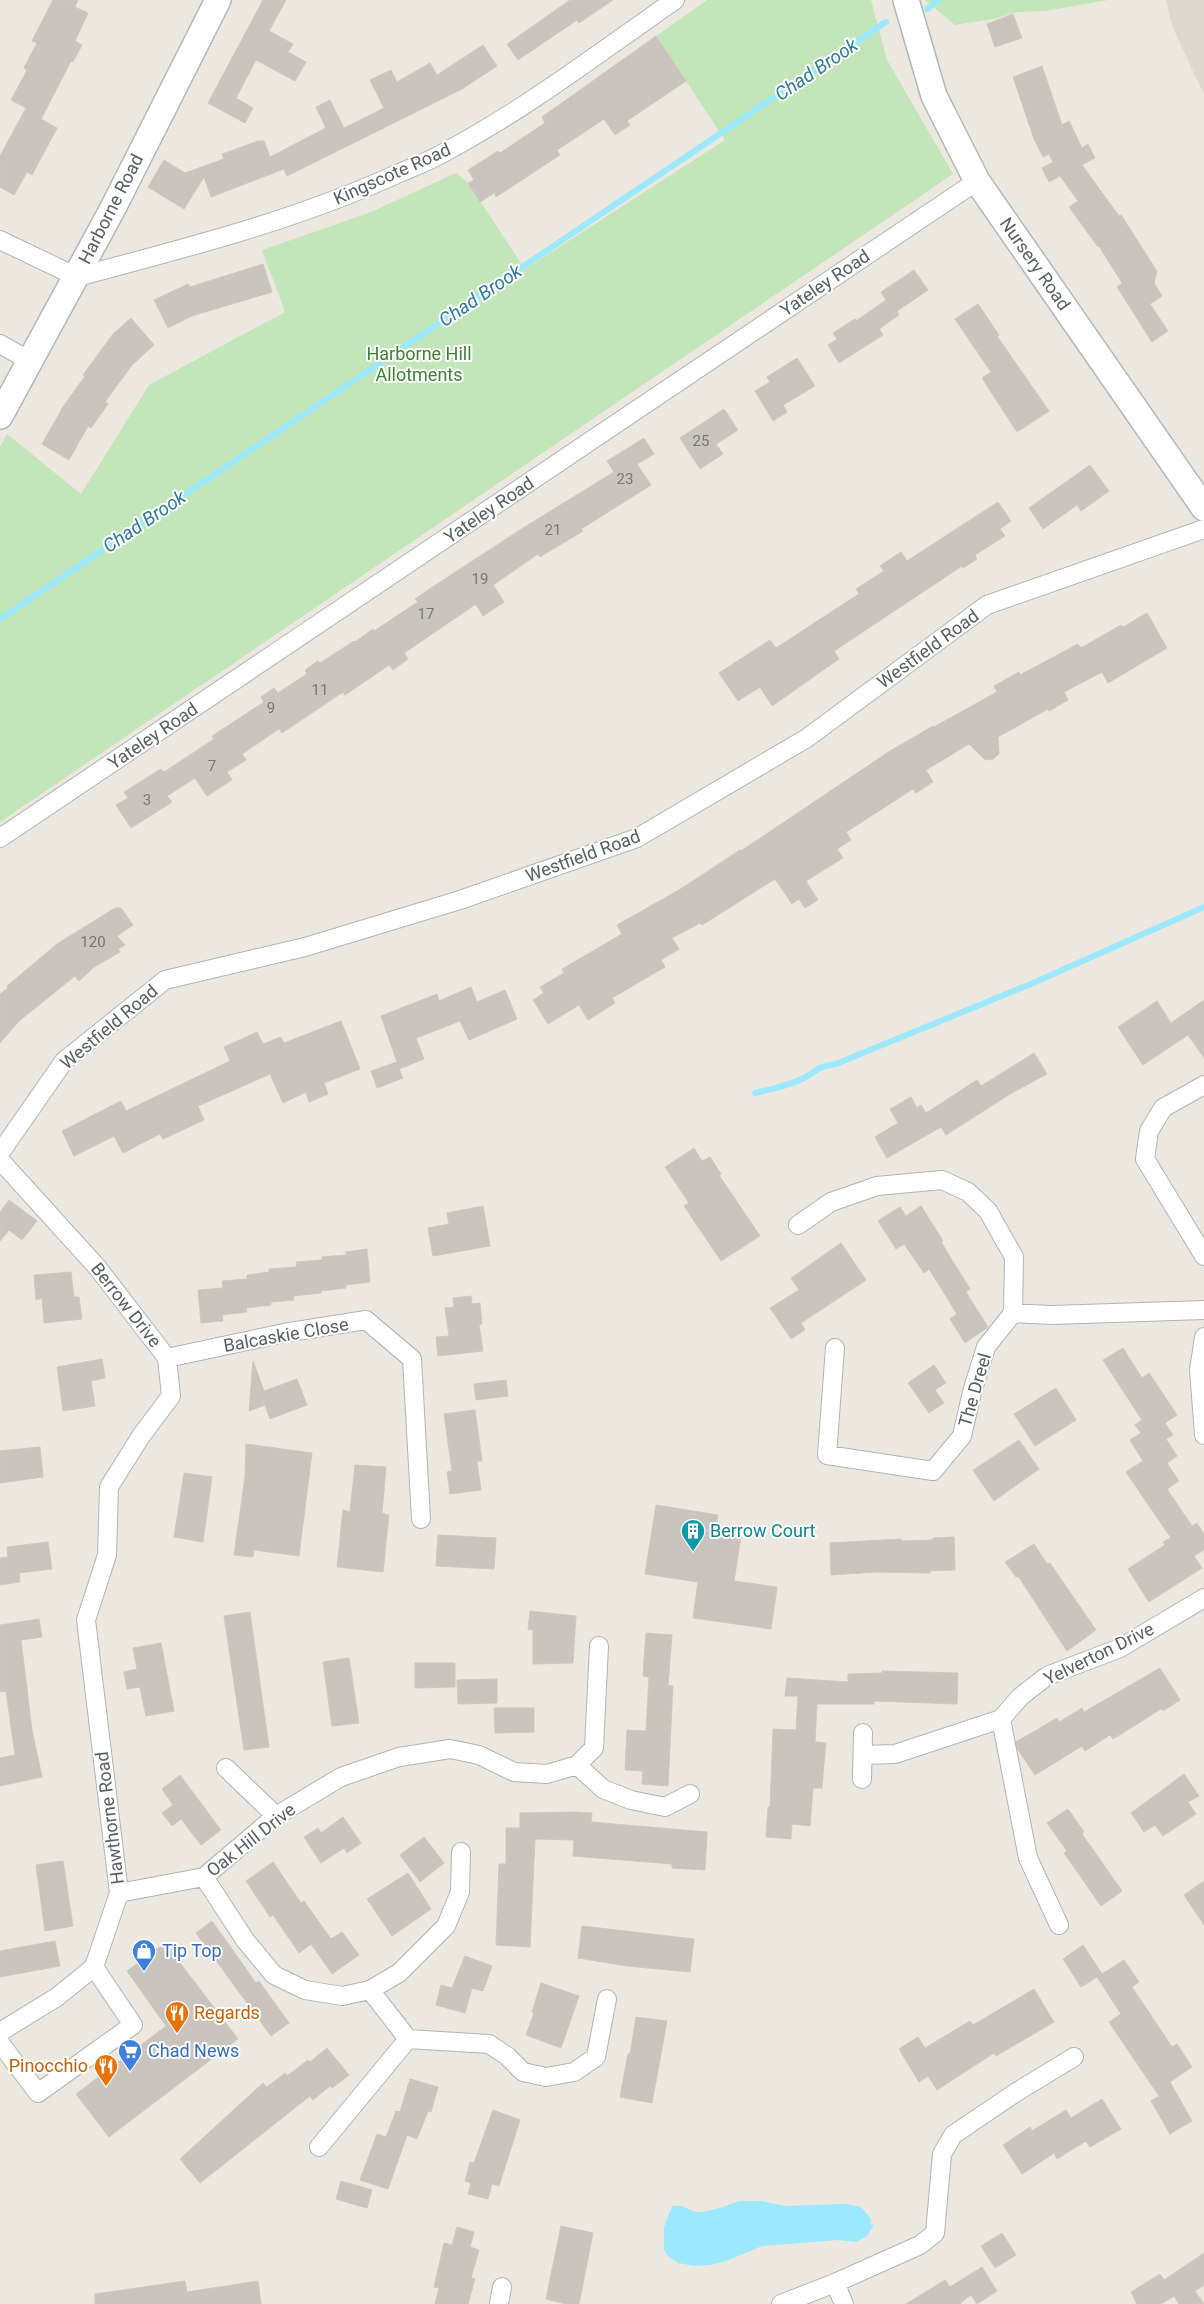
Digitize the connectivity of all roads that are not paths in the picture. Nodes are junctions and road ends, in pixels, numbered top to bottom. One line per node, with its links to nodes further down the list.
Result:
1 (218, 0): 6 (main road, Harborne Road)
2 (675, 0): 6 (street, Kingscote Road)
3 (906, 0): 4 (main road, Nursery Road)
4 (977, 181): 10 (main road, Nursery Road); 12 (street, Yateley Road)
5 (0, 240): 6 (street)
6 (76, 276): 8 (main road, Harborne Road)
7 (0, 344): 8 (street)
8 (30, 361): 9 (main road, Harborne Road)
9 (0, 416)
10 (1204, 508)
11 (1204, 530): 14 (street, Westfield Road)
12 (0, 838)
13 (1204, 1085): 17 (street)
14 (0, 1153)
15 (0, 1160): 22 (street, Berrow Drive)
16 (798, 1224): 19 (street)
17 (1204, 1256)
18 (1204, 1310): 19 (street)
19 (1012, 1313): 21 (street, The Dreel)
20 (1204, 1337): 23 (street)
21 (835, 1348)
22 (167, 1358): 24 (street, Balcaskie Close); 25 (street, Berrow Drive)
23 (1204, 1435)
24 (421, 1519)
25 (108, 1555): 38 (street, Hawthorne Road)
26 (1204, 1598): 28 (street, Yelverton Drive)
27 (599, 1646): 31 (street, Oak Hill Drive)
28 (1001, 1719): 30 (street); 39 (street)
29 (863, 1734): 30 (street)
30 (864, 1755): 33 (street)
31 (577, 1765): 34 (street); 35 (street, Oak Hill Drive)
32 (226, 1768): 35 (street)
33 (862, 1780)
34 (690, 1794)
35 (276, 1816): 37 (street, Oak Hill Drive)
36 (461, 1852): 41 (street)
37 (204, 1877): 38 (street, Oak Hill Drive); 41 (street)
38 (119, 1893): 40 (street, Hawthorne Road)
39 (1059, 1925)
40 (94, 1967): 43 (street); 45 (street)
41 (370, 1990): 44 (street)
42 (608, 1999): 44 (street)
43 (0, 2032)
44 (408, 2039): 47 (street)
45 (0, 2043)
46 (1074, 2057): 48 (street)
47 (319, 2147)
48 (835, 2283): 49 (street); 50 (street)
49 (781, 2304)
50 (844, 2304)

